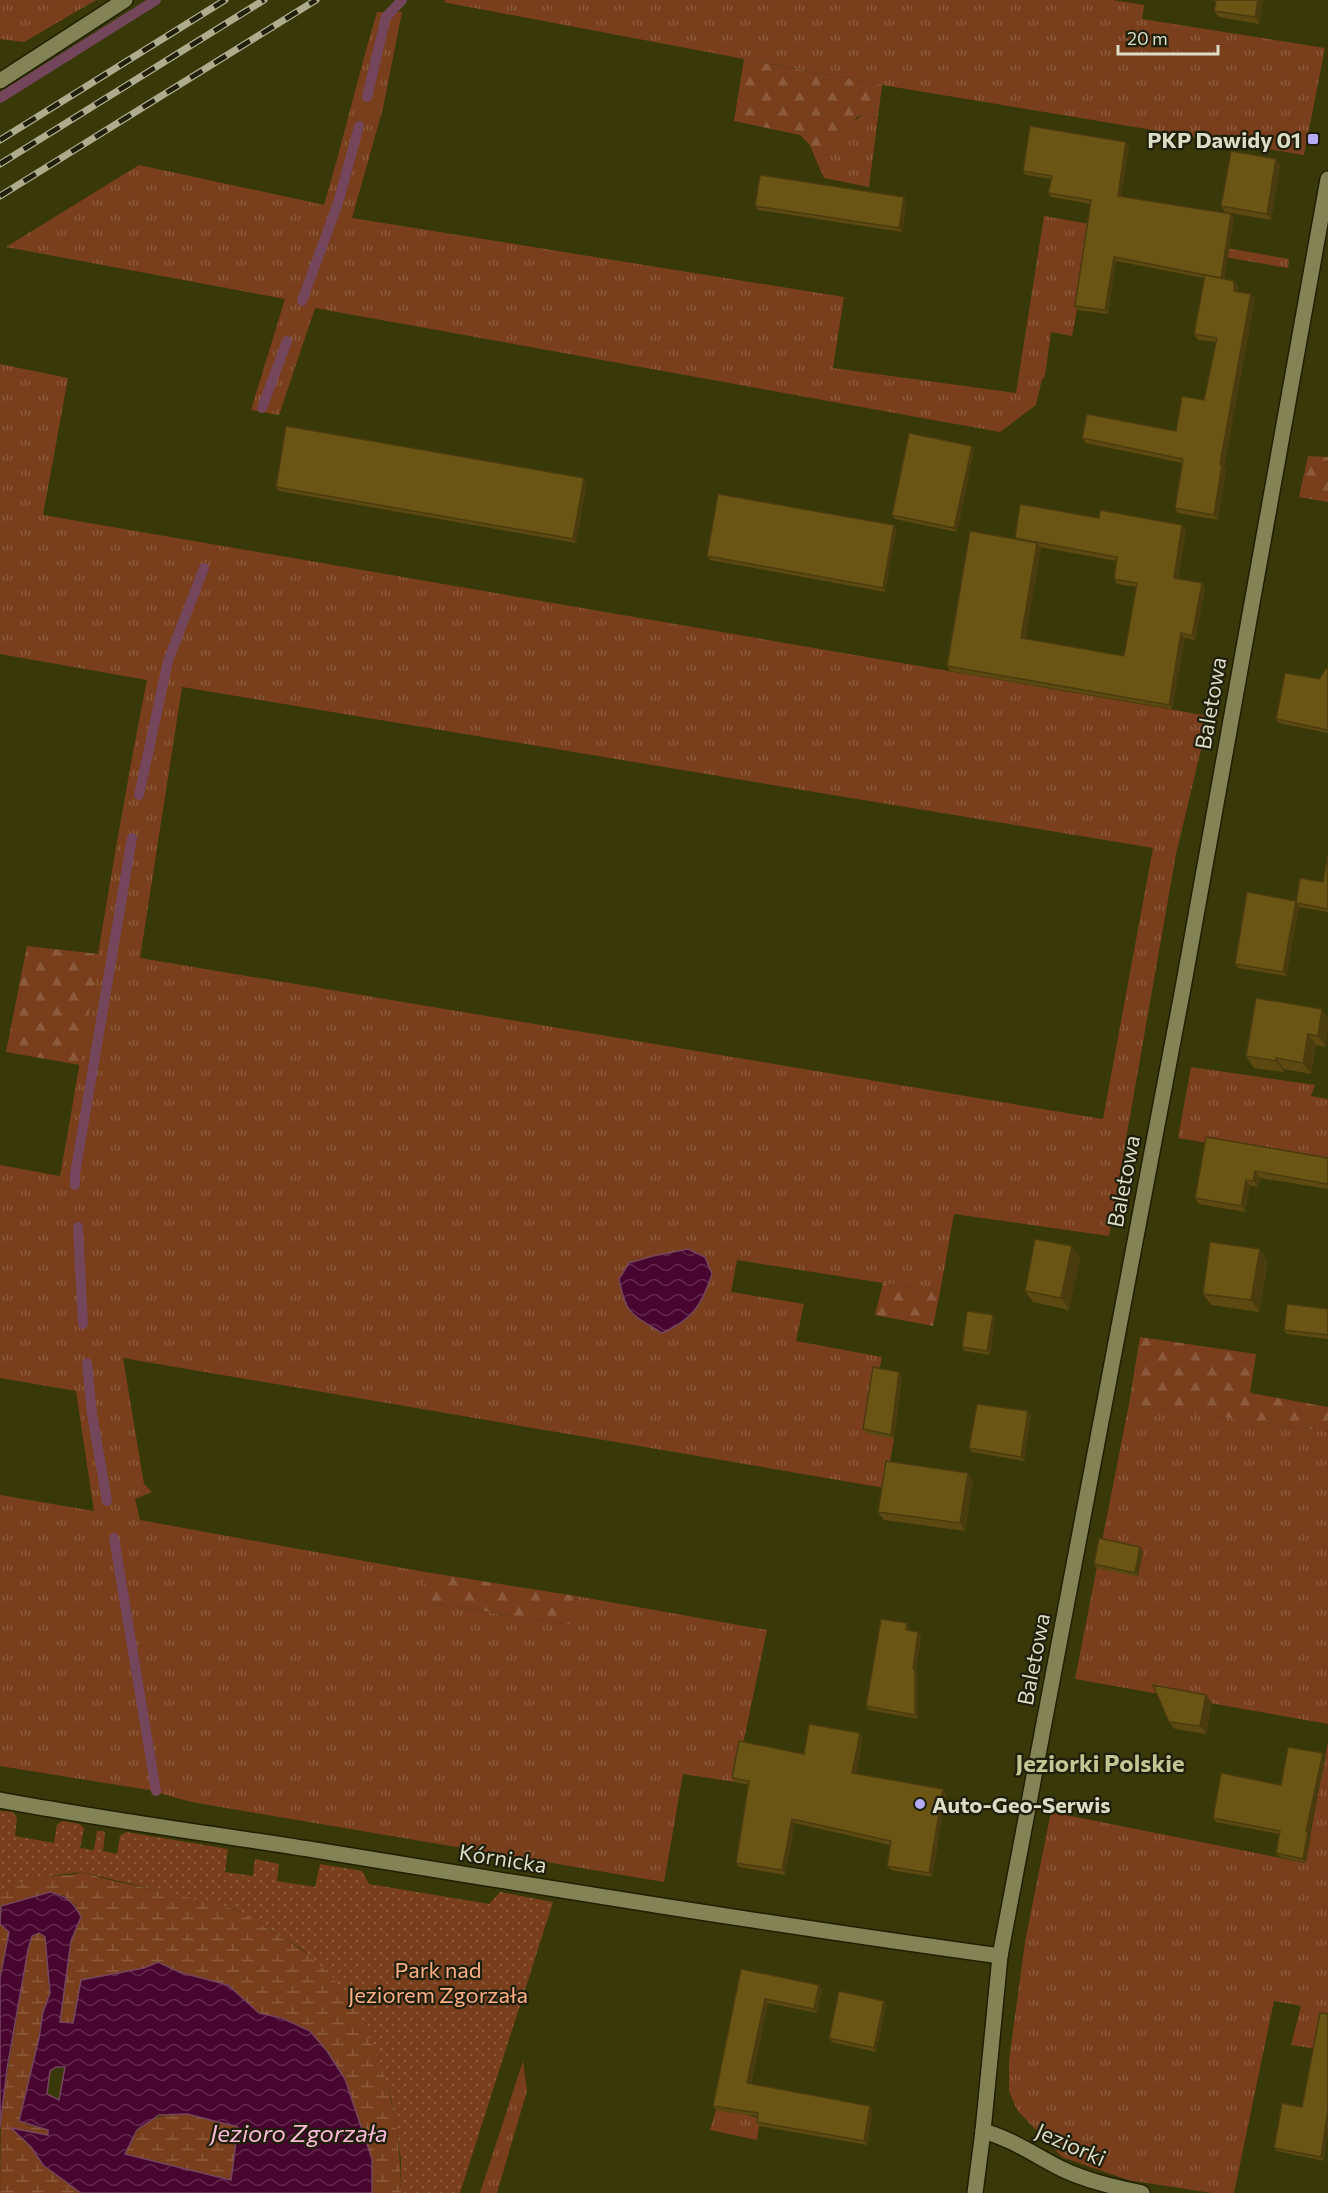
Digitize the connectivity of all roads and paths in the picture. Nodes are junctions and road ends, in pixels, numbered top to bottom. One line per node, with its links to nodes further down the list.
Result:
1 (125, 0): 2 (street)
2 (0, 81)
3 (1328, 179): 5 (street, Baletowa)
4 (0, 1800): 5 (street, Kórnicka)
5 (1000, 1956): 6 (street, Baletowa)
6 (983, 2131): 7 (street, Baletowa); 8 (street, Jeziorki)
7 (975, 2193)
8 (1142, 2193)

